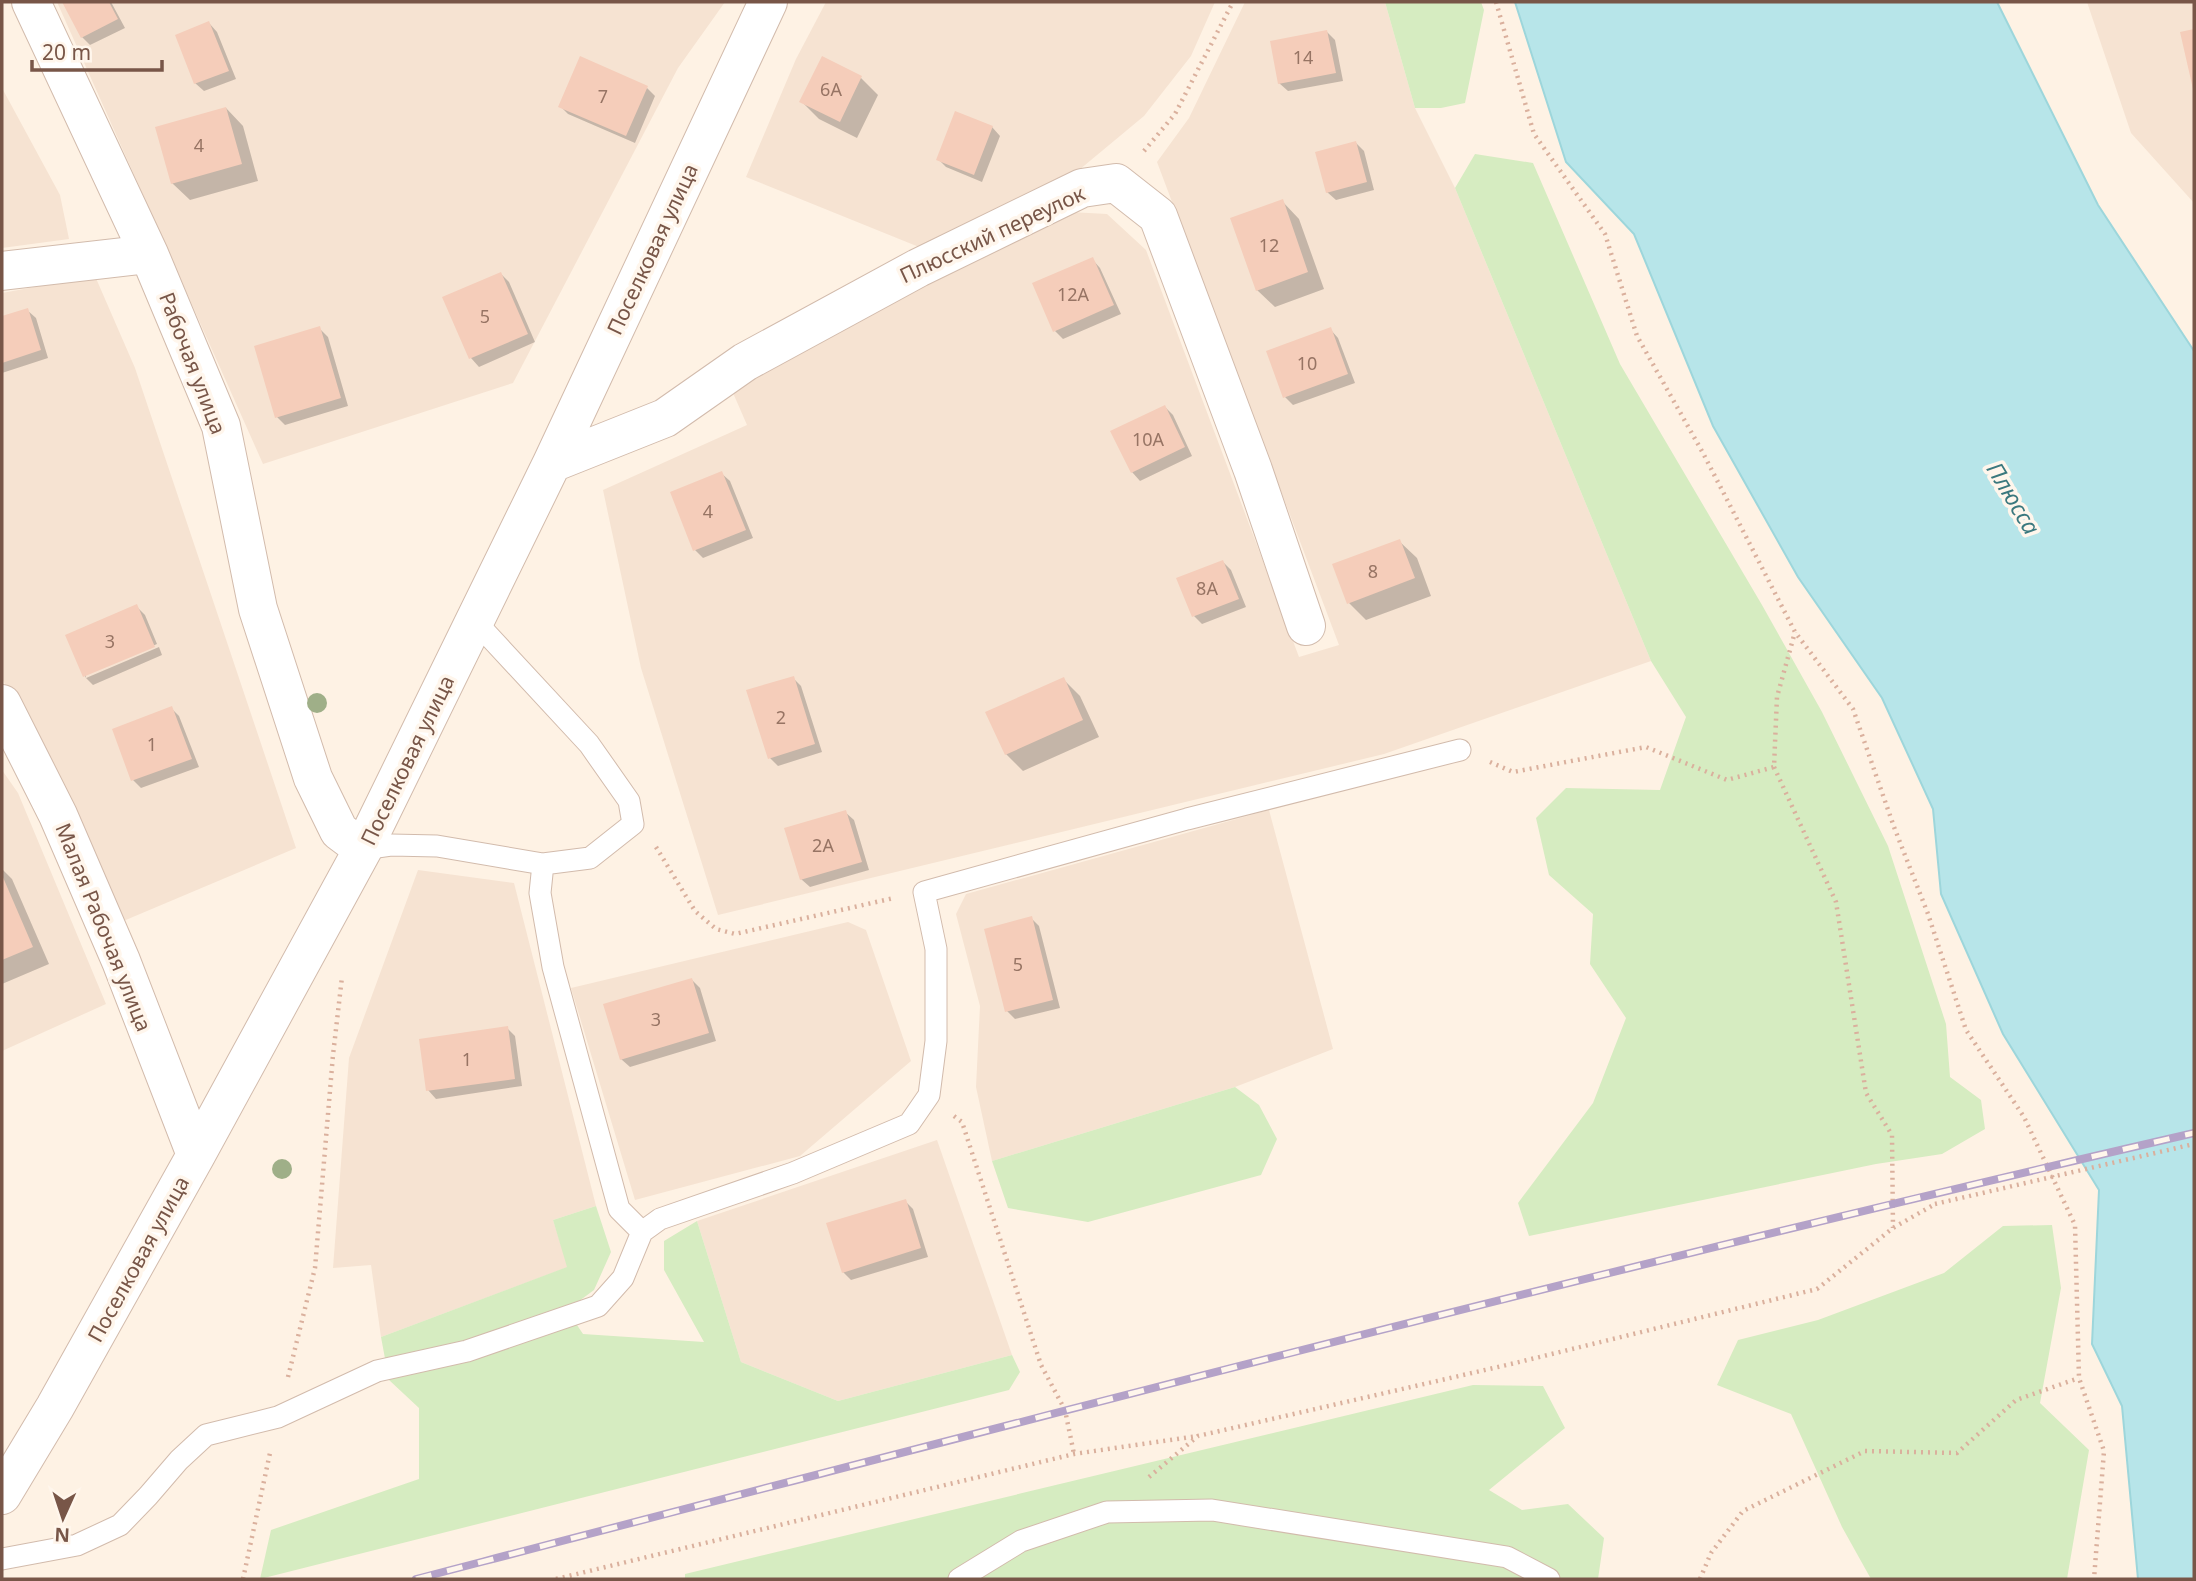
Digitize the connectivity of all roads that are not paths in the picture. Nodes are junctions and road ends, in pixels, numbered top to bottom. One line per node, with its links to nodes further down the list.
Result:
1 (31, 2): 3 (street, Рабочая улица)
2 (768, 2): 5 (street, Поселковая улица)
3 (149, 254): 4 (street); 10 (street, Рабочая улица)
4 (2, 271)
5 (552, 463): 6 (street, Поселковая улица); 7 (street, Плюсский переулок)
6 (475, 621): 10 (street, Поселковая улица); 11 (lane)
7 (1306, 626)
8 (2, 704): 12 (street, Малая Рабочая улица)
9 (1460, 750): 13 (lane)
10 (363, 849): 11 (lane); 12 (street, Поселковая улица)
11 (542, 864): 13 (lane)
12 (196, 1155): 14 (street, Поселковая улица)
13 (642, 1232): 15 (lane)
14 (2, 1495)
15 (2, 1559)
16 (959, 1579): 17 (lane)
17 (1549, 1579)

